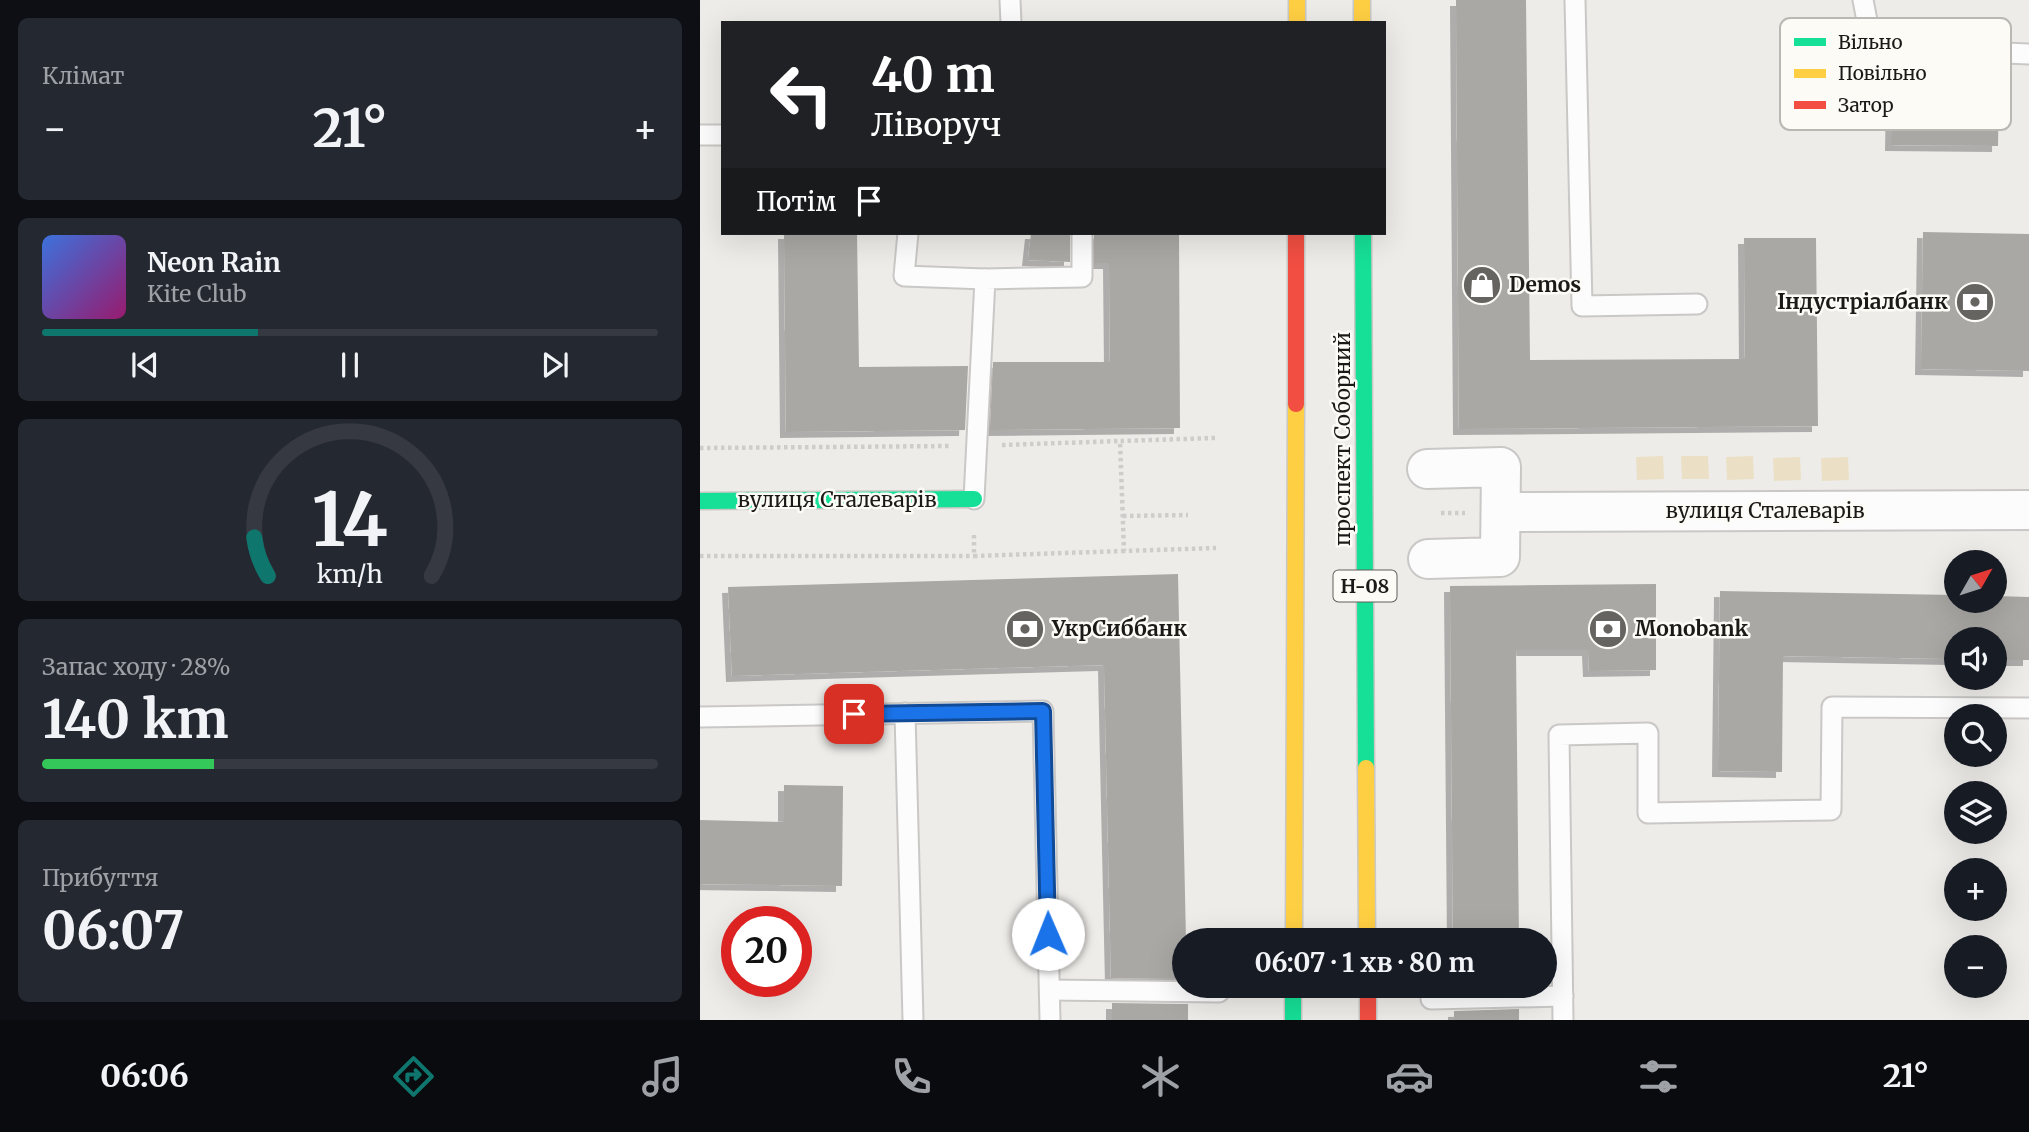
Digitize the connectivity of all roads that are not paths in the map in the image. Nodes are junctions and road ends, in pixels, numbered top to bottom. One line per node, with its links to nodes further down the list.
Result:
1 (1010, 0): 7 (lane)
2 (1297, 0): 8 (main road)
3 (1362, 0): 9 (main road)
4 (1575, 0): 19 (lane)
5 (1863, 0): 6 (lane)
6 (1866, 18)
7 (1011, 21)
8 (1297, 21)
9 (1362, 21)
10 (2011, 53): 11 (lane)
11 (2029, 54)
12 (700, 135): 13 (lane)
13 (721, 135)
14 (908, 235): 18 (lane)
15 (1082, 235): 18 (lane)
16 (1296, 235): 29 (main road)
17 (1363, 235): 30 (main road, проспект Соборний / Н-08)
18 (985, 279): 21 (lane)
19 (1697, 304)
20 (1427, 469): 24 (street)
21 (974, 499): 22 (main road, вулиця Сталеварів)
22 (700, 501)
23 (2029, 510): 24 (street, вулиця Сталеварів)
24 (1501, 512): 25 (street)
25 (1428, 559)
26 (2029, 708): 33 (lane)
27 (905, 713): 28 (lane); 31 (lane); 37 (lane)
28 (700, 717)
29 (1293, 928)
30 (1367, 928)
31 (1050, 990): 32 (lane); 38 (lane)
32 (1172, 991)
33 (1563, 996): 36 (lane); 41 (lane)
34 (1293, 998): 39 (main road)
35 (1368, 998): 40 (main road)
36 (1431, 999)
37 (913, 1020)
38 (1051, 1020)
39 (1293, 1020)
40 (1368, 1020)
41 (1563, 1020)

